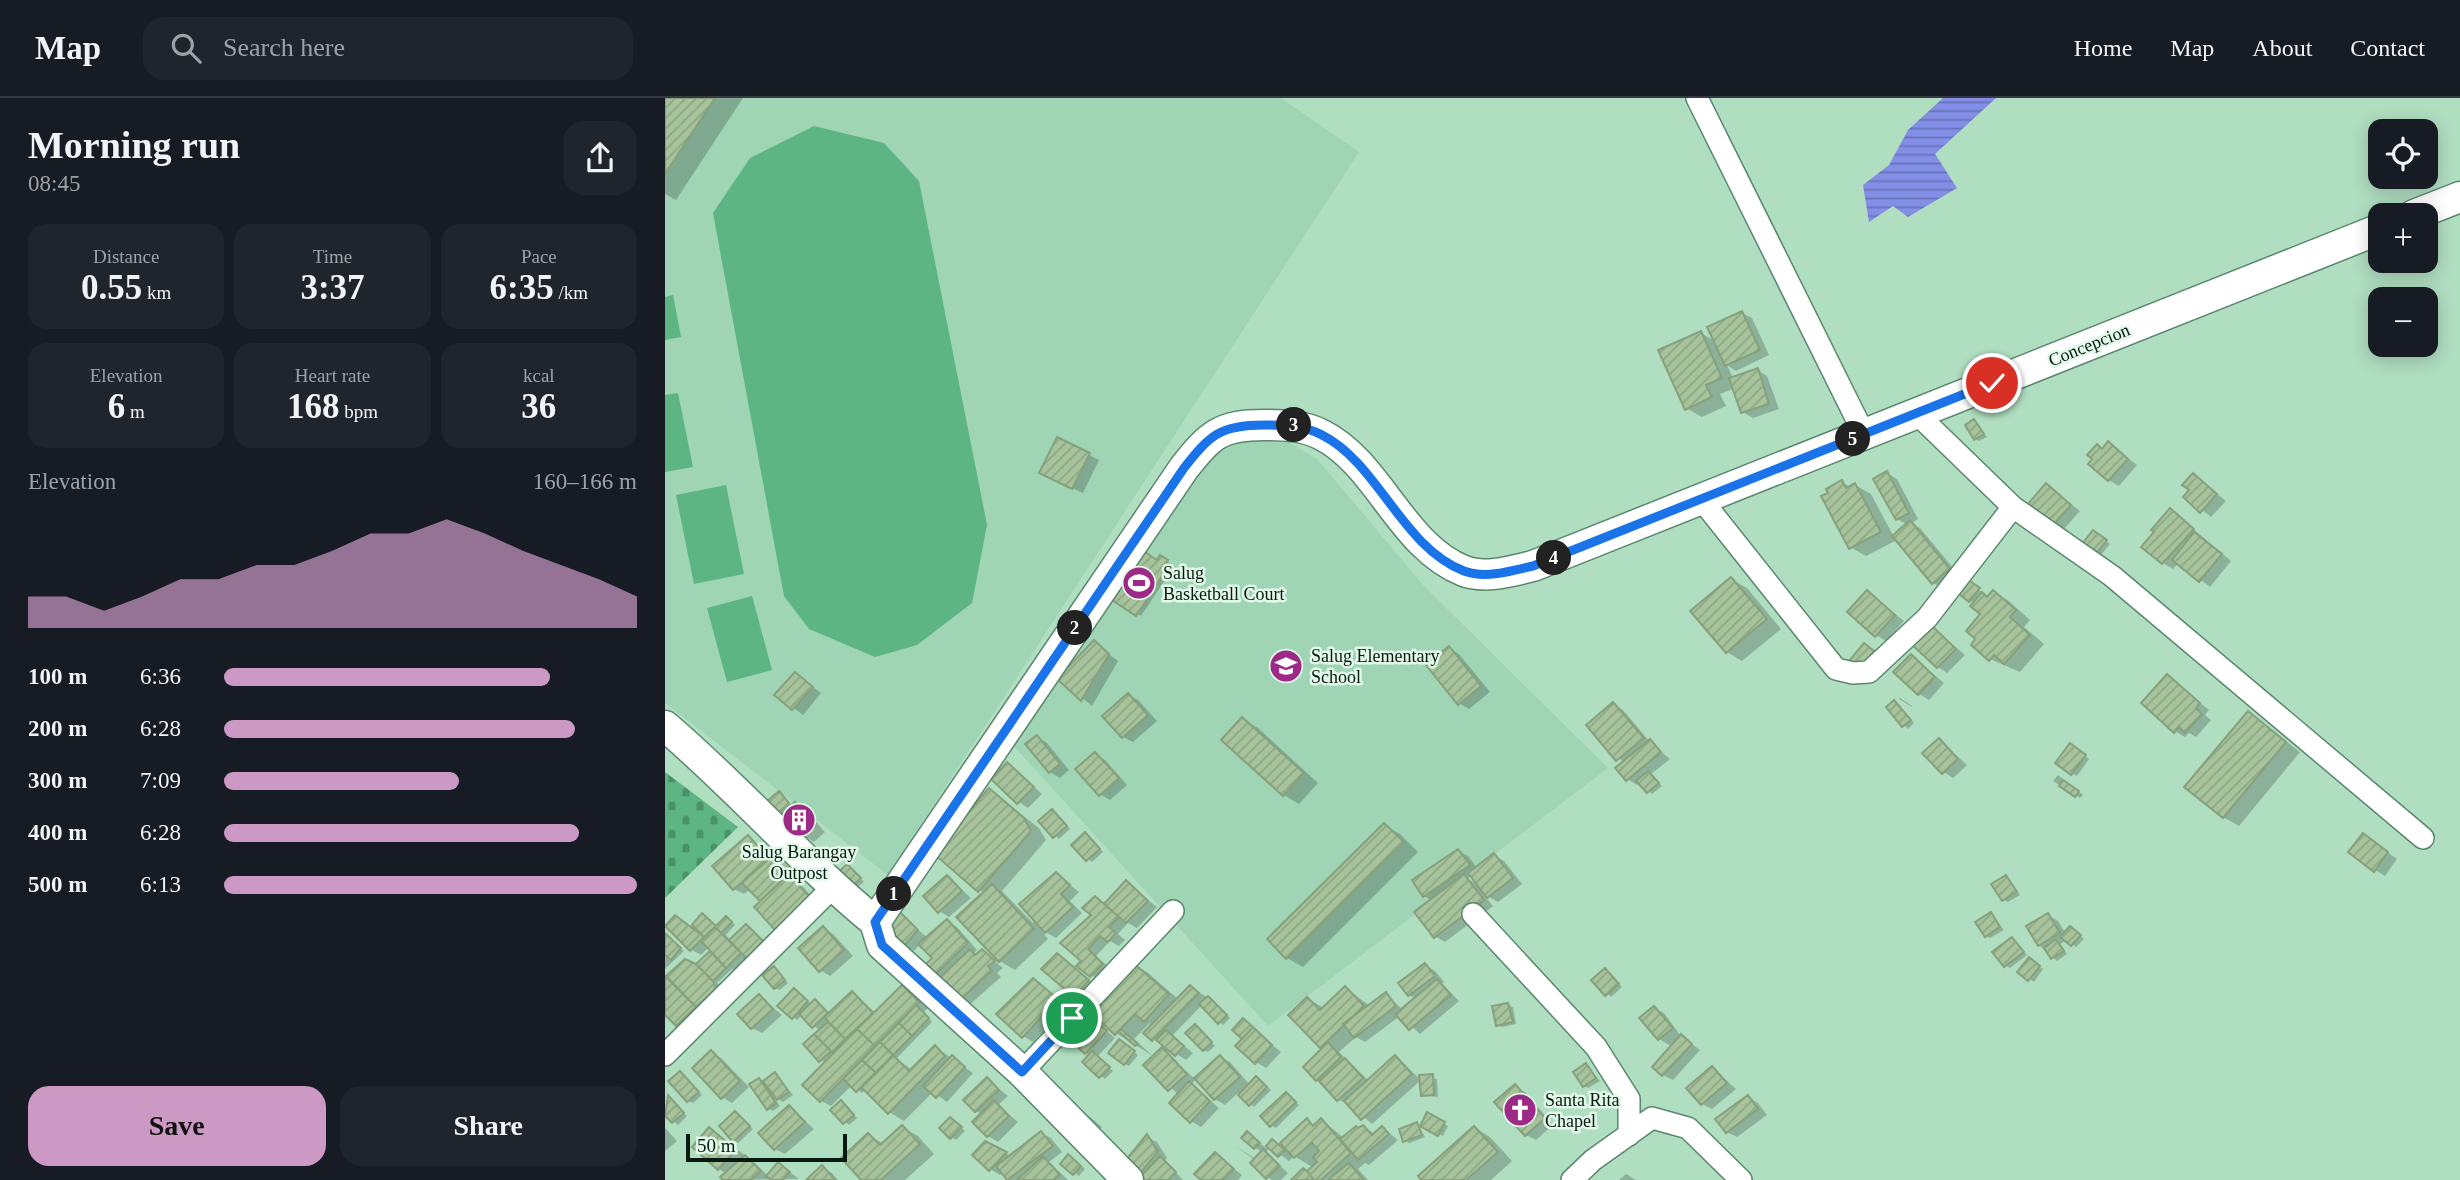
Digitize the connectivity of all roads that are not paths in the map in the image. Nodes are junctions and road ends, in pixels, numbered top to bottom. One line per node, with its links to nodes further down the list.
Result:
1 (1697, 98): 6 (street)
2 (2460, 197): 3 (main road)
3 (2438, 206)
4 (2368, 234): 5 (main road, Concepcion)
5 (1916, 413): 6 (main road, Concepcion); 8 (street)
6 (1864, 434): 7 (main road, Concepcion)
7 (1701, 499): 8 (street); 14 (main road, Concepcion)
8 (2013, 507): 10 (street)
9 (665, 726): 11 (main road)
10 (2423, 838)
11 (833, 887): 14 (main road); 15 (street)
12 (1173, 911): 16 (street)
13 (1473, 914): 17 (street)
14 (875, 922): 16 (main road)
15 (665, 1055)
16 (1022, 1072): 18 (main road)
17 (1629, 1135): 19 (street); 20 (street)
18 (1128, 1180)
19 (1572, 1180)
20 (1741, 1180)

